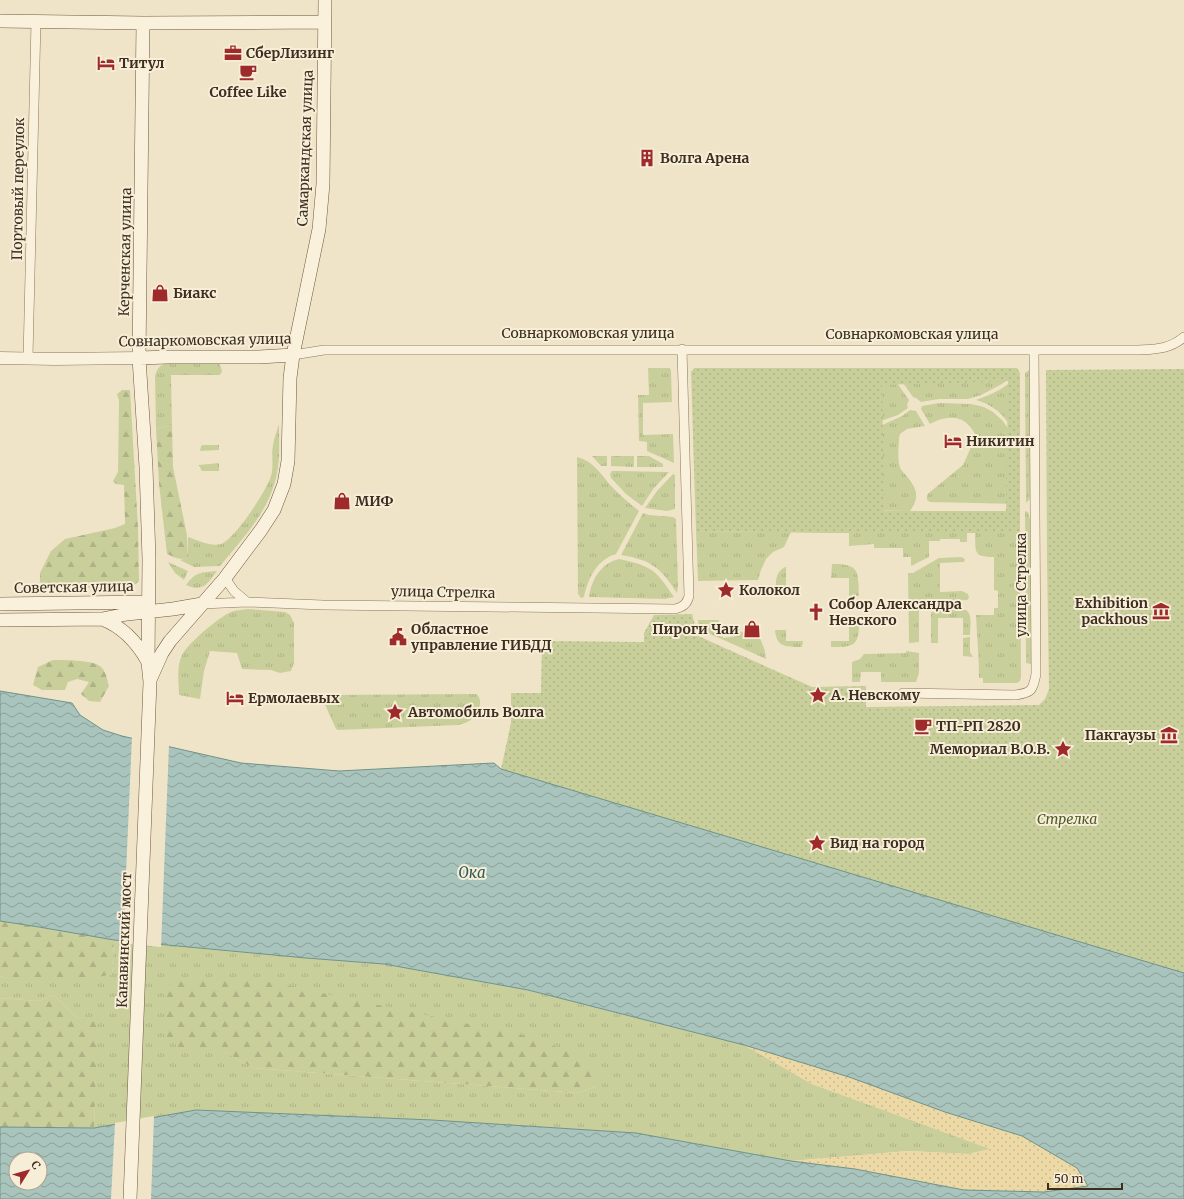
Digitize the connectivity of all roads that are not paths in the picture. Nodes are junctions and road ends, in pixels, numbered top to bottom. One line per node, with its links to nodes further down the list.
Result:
1 (325, 0): 4 (main road, Самаркандская улица)
2 (0, 21): 3 (main road)
3 (36, 21): 5 (main road); 11 (street, Портовый переулок)
4 (324, 22): 5 (main road); 9 (main road, Самаркандская улица)
5 (143, 23): 12 (main road, Керченская улица)
6 (1180, 340): 8 (street, Совнаркомовская улица)
7 (682, 349): 8 (street, Совнаркомовская улица); 9 (street, Совнаркомовская улица); 14 (street, улица Стрелка)
8 (1034, 350): 22 (street, улица Стрелка)
9 (292, 355): 12 (main road, Совнаркомовская улица); 13 (main road, Самаркандская улица)
10 (0, 358): 11 (street, Совнаркомовская улица)
11 (28, 358): 12 (street, Совнаркомовская улица)
12 (139, 358): 17 (main road, Керченская улица)
13 (225, 578): 14 (street); 16 (main road, Самаркандская улица)
14 (247, 602): 16 (street, улица Стрелка)
15 (0, 604): 17 (main road, Советская улица)
16 (202, 604): 17 (main road); 21 (main road, Самаркандская улица)
17 (149, 607): 18 (main road); 20 (main road, Керченская улица)
18 (102, 619): 19 (main road); 20 (main road)
19 (0, 620)
20 (148, 662): 21 (main road, Керченская улица)
21 (150, 682): 23 (main road, Канавинский мост)
22 (903, 694)
23 (130, 1199)

